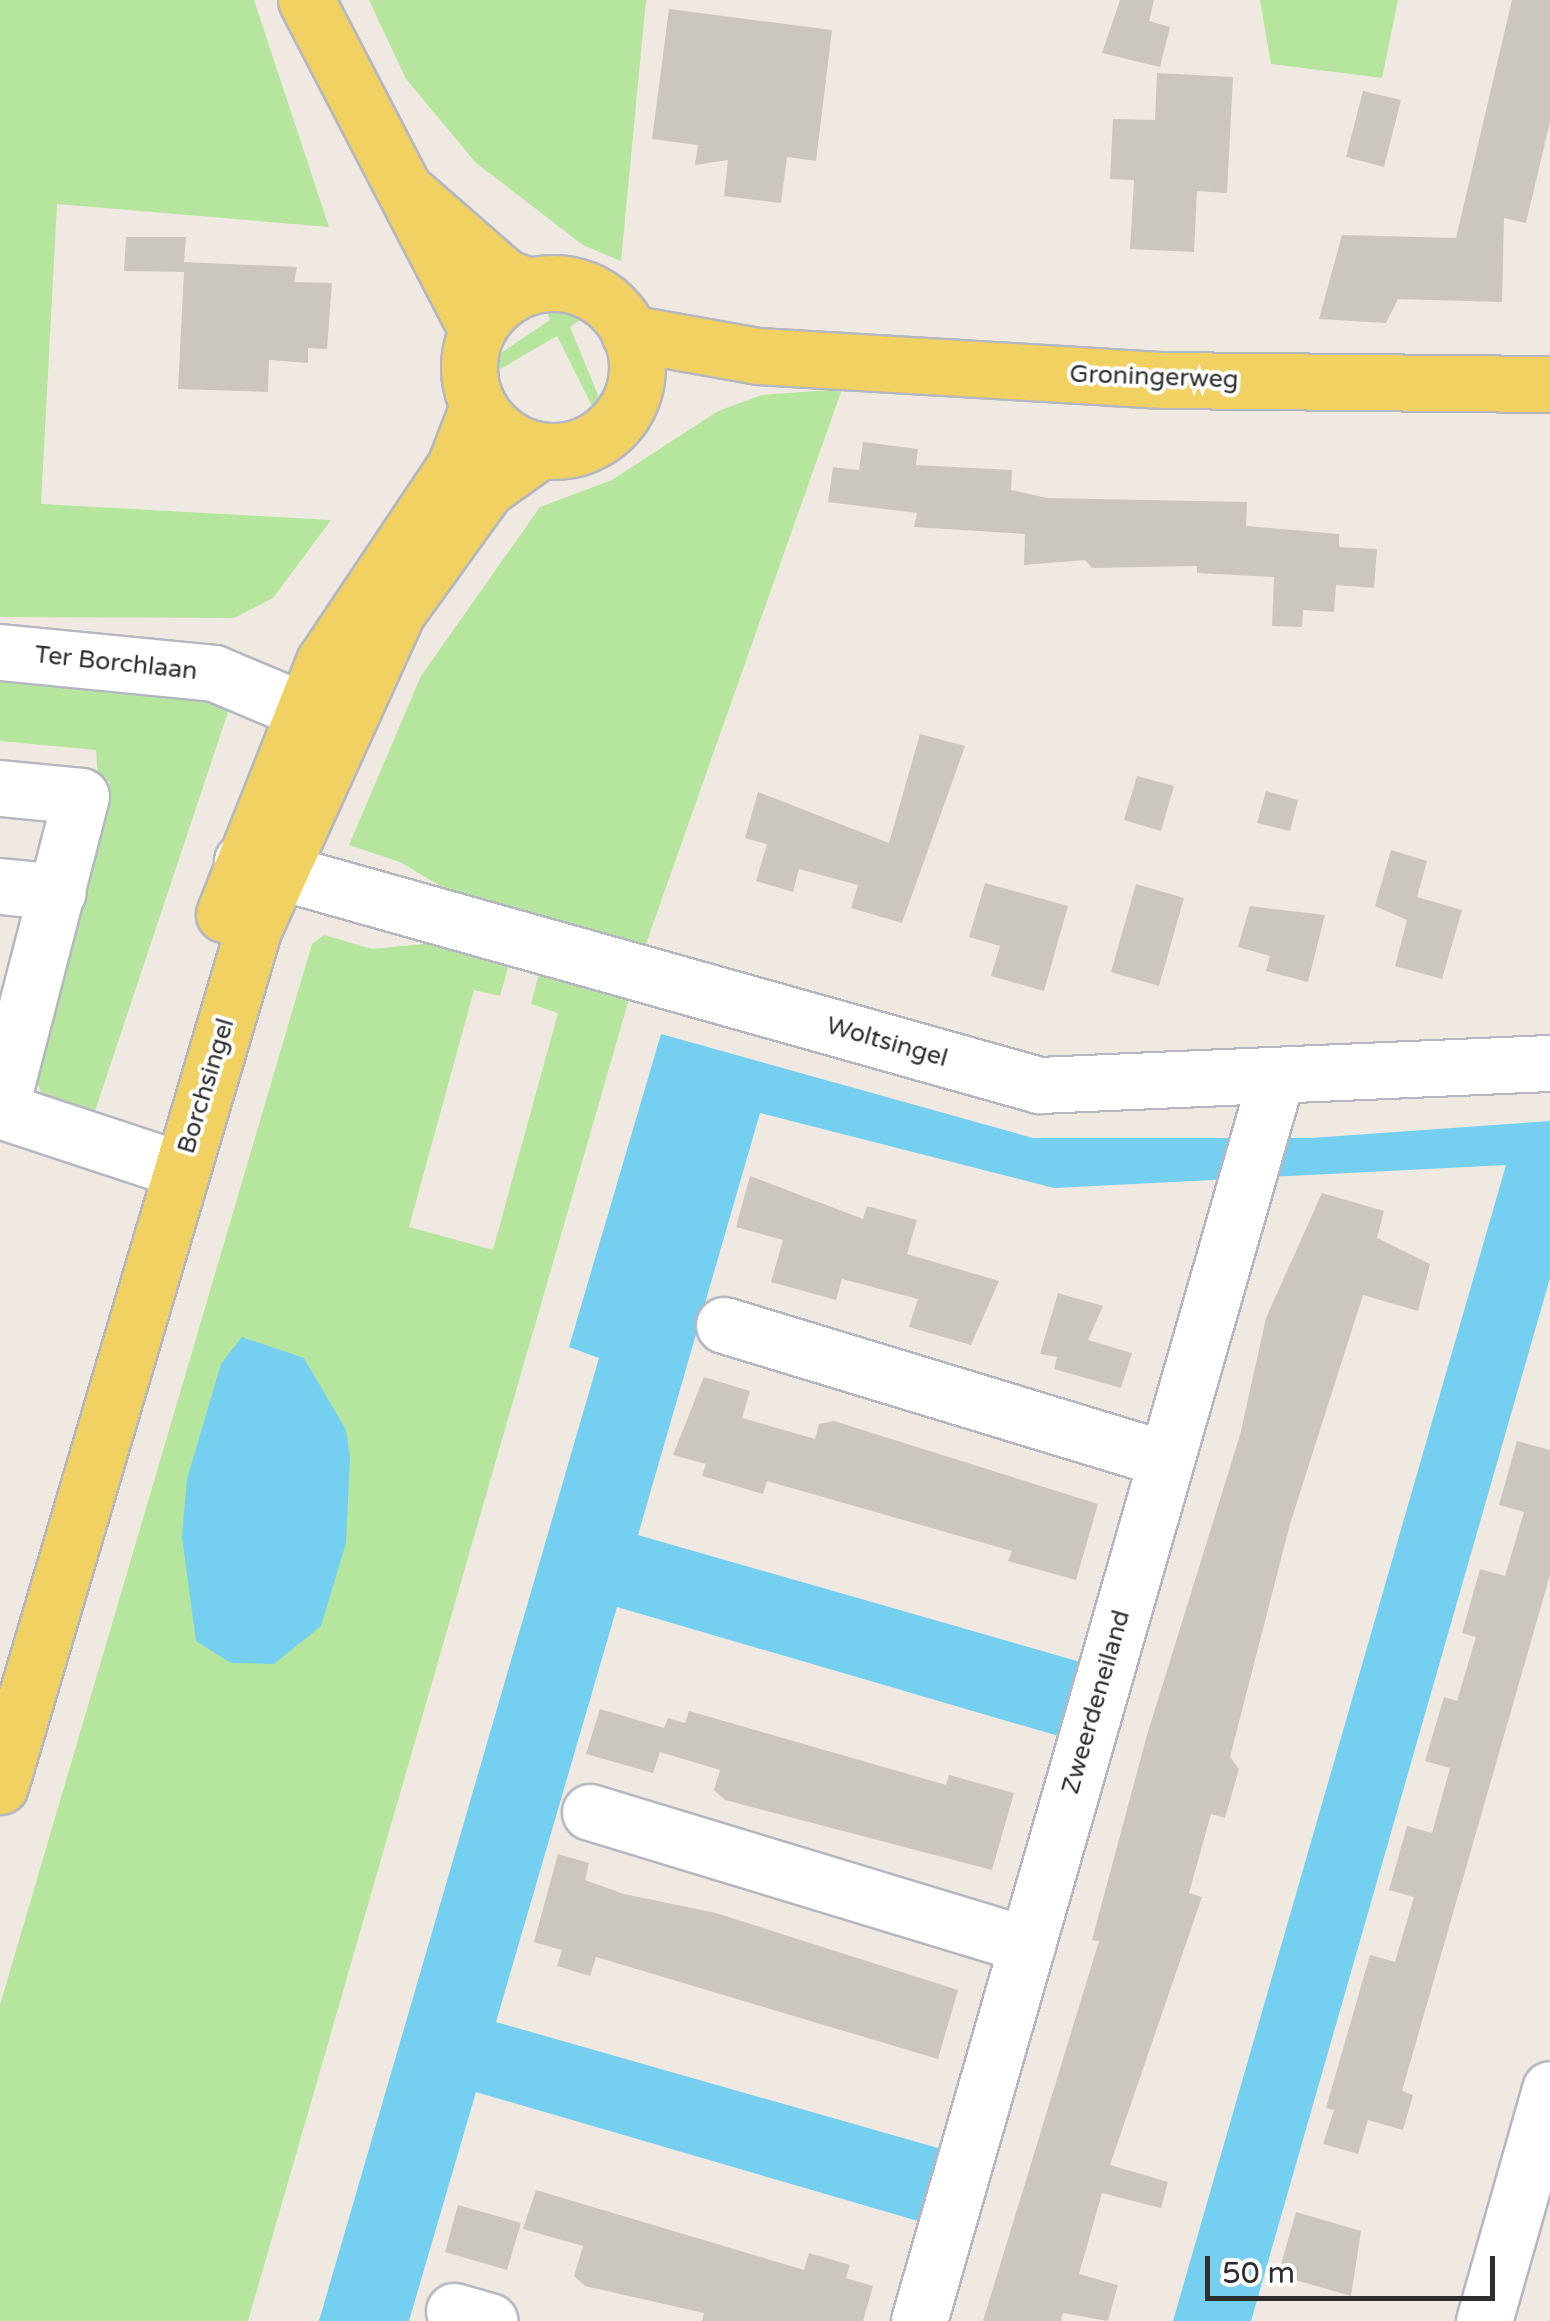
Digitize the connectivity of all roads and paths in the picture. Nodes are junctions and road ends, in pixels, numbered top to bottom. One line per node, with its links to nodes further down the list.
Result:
1 (306, 0): 2 (main road)
2 (405, 190): 3 (main road); 4 (main road)
3 (529, 286): 4 (main road); 5 (main road)
4 (477, 330): 9 (main road)
5 (630, 333): 6 (main road, Groningerweg); 8 (main road)
6 (758, 356): 7 (main road, Groningerweg); 8 (main road, Groningerweg)
7 (1550, 384)
8 (632, 395): 10 (main road)
9 (478, 406): 10 (main road); 12 (main road, Borchsingel)
10 (539, 450): 12 (main road, Borchsingel)
11 (0, 652): 12 (street, Ter Borchlaan)
12 (322, 717): 14 (main road, Borchsingel)
13 (0, 788): 16 (street)
14 (260, 866): 19 (street, Woltsingel); 21 (main road, Borchsingel)
15 (0, 886): 16 (street)
16 (58, 892): 17 (street)
17 (18, 982): 20 (street)
18 (1550, 1062): 19 (street, Woltsingel)
19 (1269, 1105): 23 (street, Zweerdeneiland)
20 (0, 1109): 21 (street)
21 (166, 1165): 24 (main road, Borchsingel)
22 (724, 1325): 23 (street)
23 (1164, 1459): 27 (street, Zweerdeneiland)
24 (10, 1681): 25 (main road, Borchsingel)
25 (0, 1786)
26 (590, 1812): 27 (street)
27 (1027, 1945): 29 (street, Zweerdeneiland)
28 (1550, 2088): 30 (street)
29 (919, 2321)
30 (1484, 2321)

